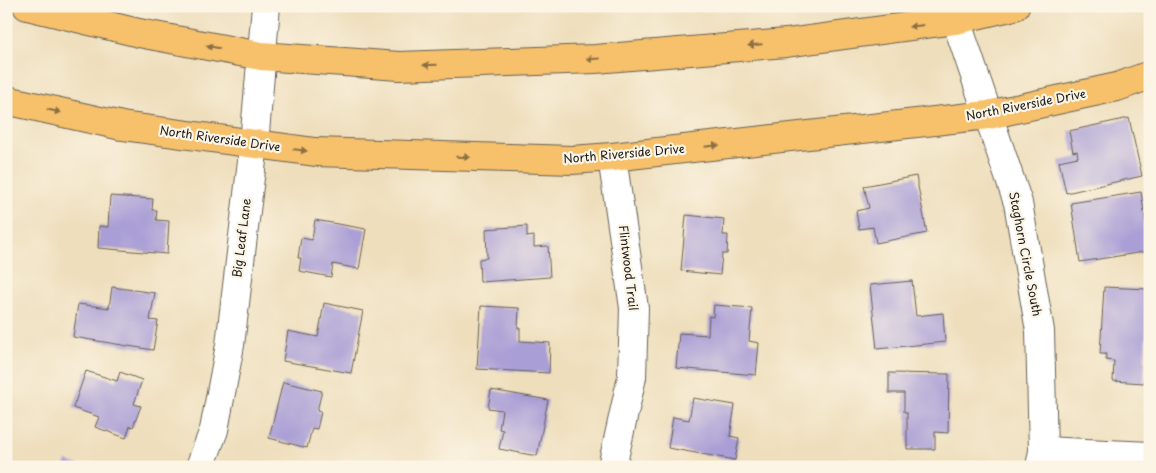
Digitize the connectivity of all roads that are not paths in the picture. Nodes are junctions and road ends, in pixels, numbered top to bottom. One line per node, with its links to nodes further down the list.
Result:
1 (28, 6): 5 (main road, one-way to 1)
2 (266, 6): 5 (street, Big Leaf Lane)
3 (1015, 6): 4 (main road)
4 (956, 20): 5 (main road, one-way to 5); 8 (street, Staghorn Circle South)
5 (261, 56): 9 (street, Big Leaf Lane)
6 (1150, 75): 8 (main road, North Riverside Drive)
7 (6, 100): 9 (main road, North Riverside Drive, one-way to 9)
8 (988, 115): 10 (main road, North Riverside Drive, one-way to 8); 12 (street, Staghorn Circle South)
9 (254, 144): 10 (main road, North Riverside Drive, one-way to 10); 13 (street, Big Leaf Lane)
10 (612, 157): 14 (street, Flintwood Trail)
11 (1150, 456): 12 (street)
12 (1042, 459)
13 (200, 467)
14 (612, 467)

